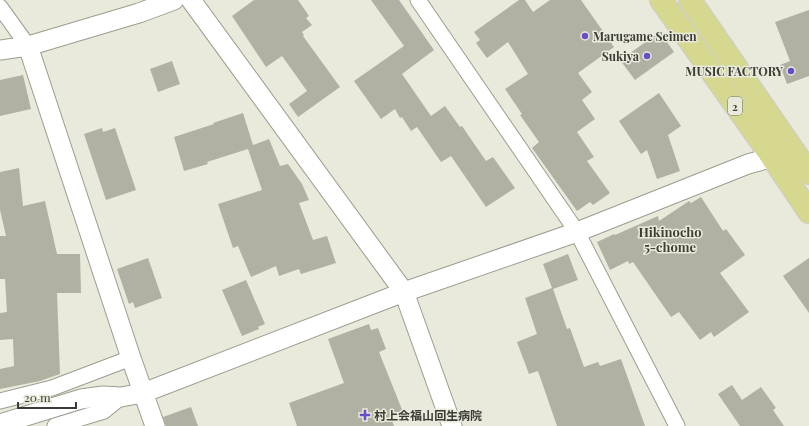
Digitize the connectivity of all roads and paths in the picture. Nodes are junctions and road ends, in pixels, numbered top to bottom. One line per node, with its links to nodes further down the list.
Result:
1 (174, 0): 7 (street)
2 (191, 0): 14 (street)
3 (418, 0): 13 (street)
4 (661, 0): 10 (highway, 2)
5 (690, 0): 9 (highway, 2)
6 (0, 7): 7 (street)
7 (28, 46): 8 (street); 15 (street)
8 (0, 50)
9 (801, 150): 10 (street); 11 (highway, 2)
10 (772, 157): 12 (highway, 2); 13 (street)
11 (809, 173)
12 (809, 212)
13 (577, 232): 14 (street); 23 (street)
14 (404, 292): 16 (street); 22 (street)
15 (131, 358): 16 (street); 18 (street)
16 (143, 393): 17 (street); 21 (street)
17 (121, 397): 19 (street); 20 (street)
18 (0, 401)
19 (0, 424)
20 (55, 426)
21 (155, 426)
22 (452, 426)
23 (677, 426)

